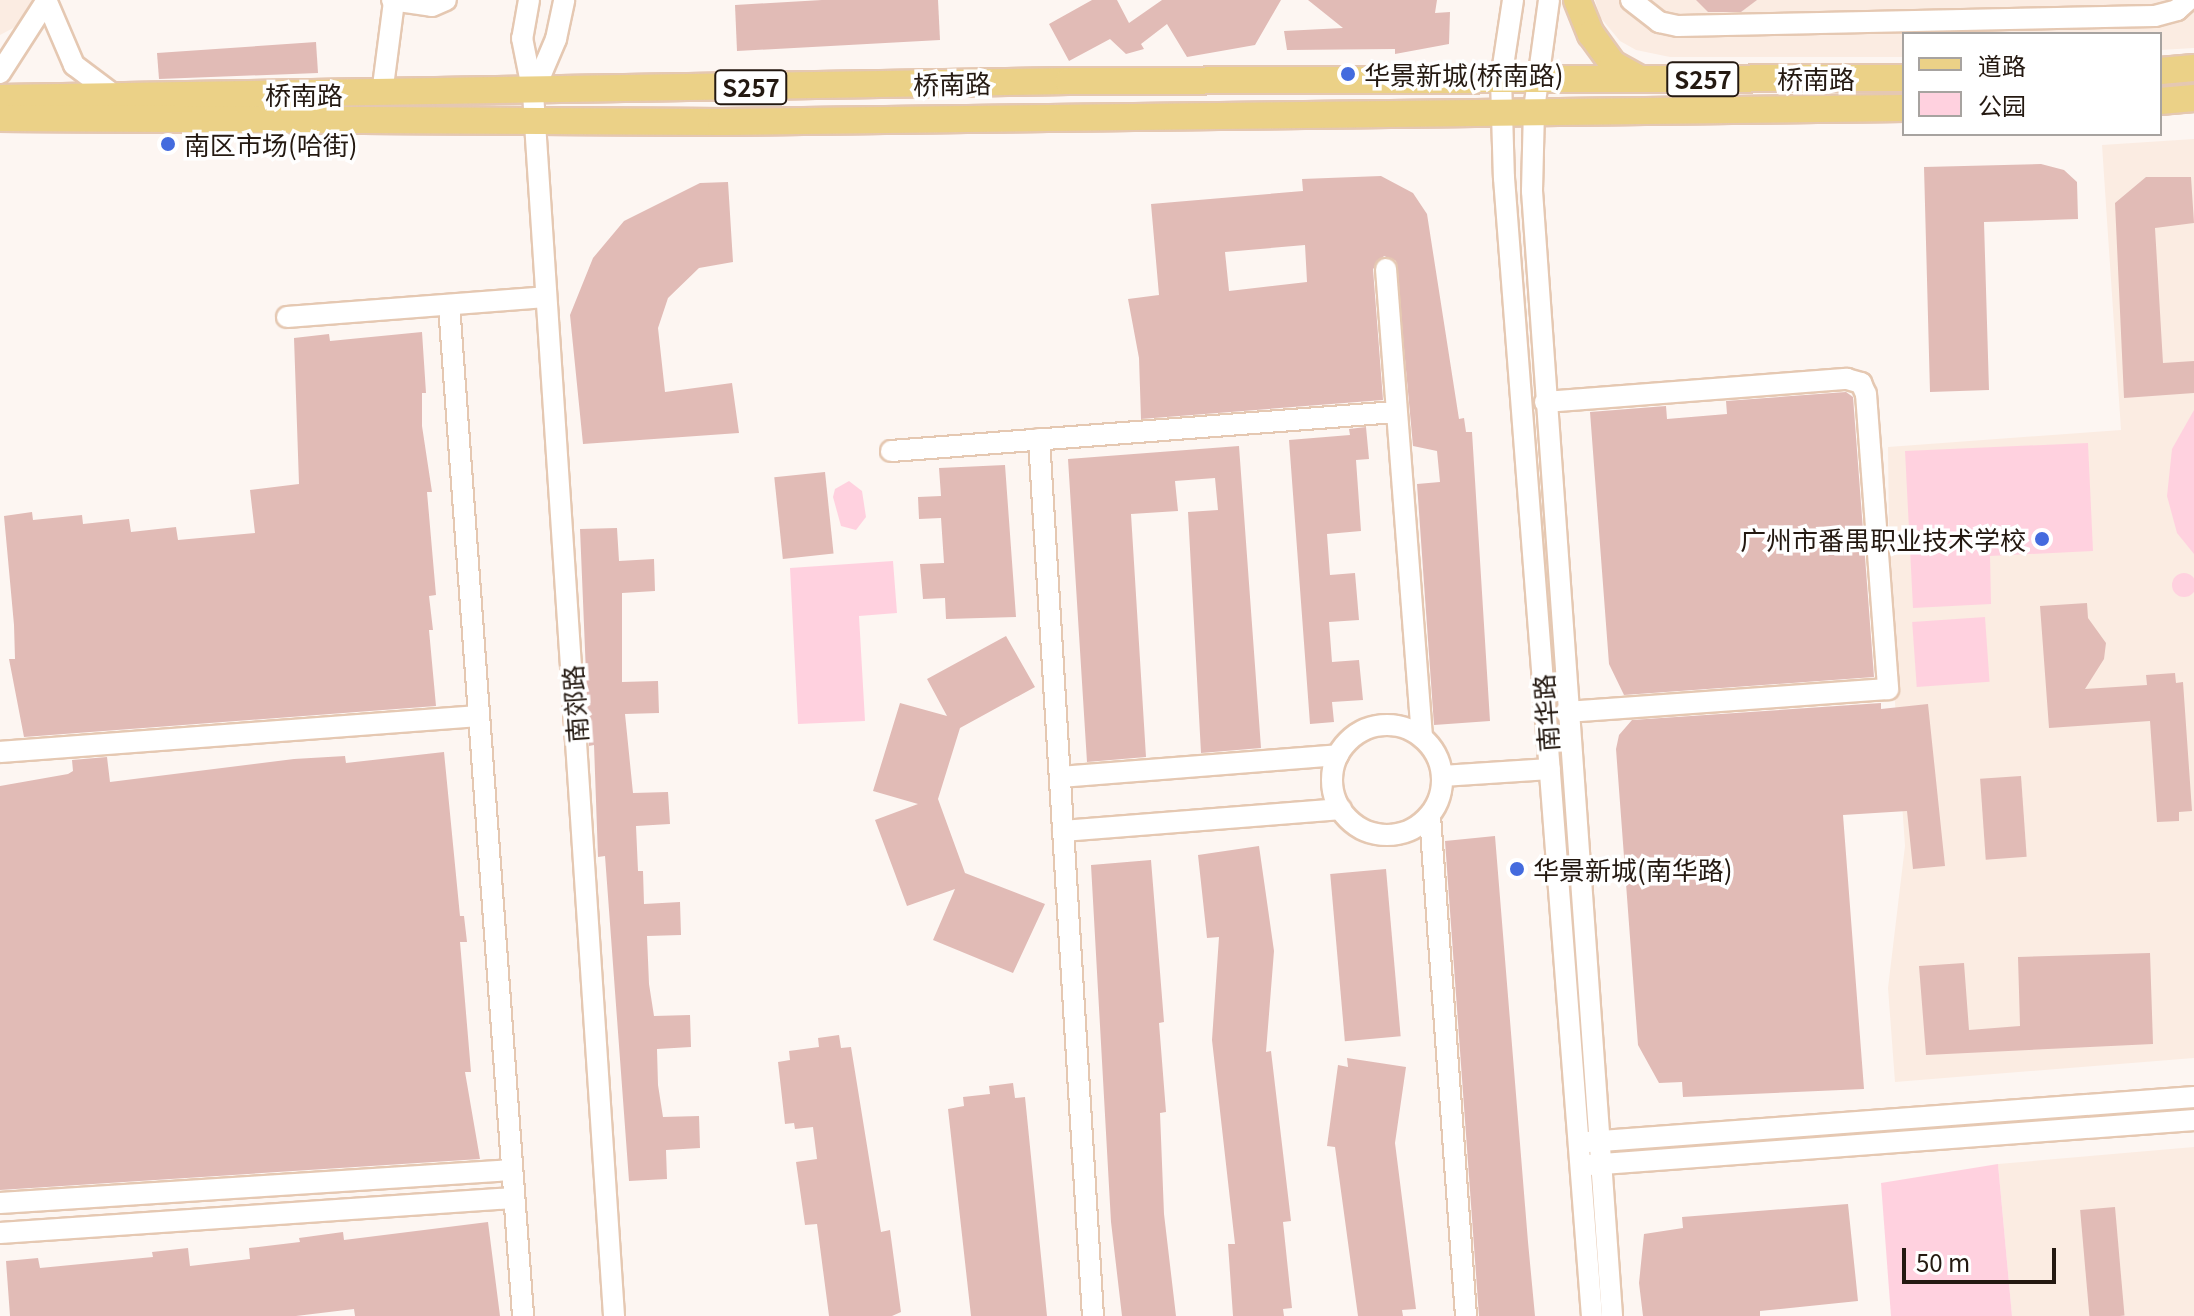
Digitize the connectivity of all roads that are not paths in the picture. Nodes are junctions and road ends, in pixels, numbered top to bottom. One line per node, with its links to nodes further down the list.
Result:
1 (446, 0): 10 (street)
2 (529, 0): 19 (street)
3 (564, 0): 19 (street)
4 (1513, 0): 16 (street, 南华路)
5 (1549, 0): 17 (street, 南华路)
6 (1577, 0): 18 (main road)
7 (1631, 0): 11 (street)
8 (2188, 0): 11 (street)
9 (47, 1): 14 (street); 21 (street)
10 (393, 1): 20 (street)
11 (2088, 26)
12 (2194, 68): 13 (main road)
13 (2162, 71)
14 (0, 73)
15 (1902, 78): 18 (main road, 桥南路 / S257)
16 (1501, 79): 17 (main road, 桥南路 / S257); 19 (main road, 桥南路 / S257); 26 (street, 南华路)
17 (1536, 79): 18 (main road, 桥南路 / S257); 27 (street, 南华路)
18 (1640, 79)
19 (533, 93): 20 (main road, 桥南路 / S257); 29 (street, 南郊路)
20 (382, 94): 21 (main road, 桥南路 / S257)
21 (114, 95): 22 (main road, 桥南路 / S257)
22 (0, 98)
23 (2194, 98): 24 (main road)
24 (2162, 101)
25 (1902, 108): 27 (main road, 桥南路 / S257)
26 (1501, 109): 27 (main road, 桥南路 / S257); 29 (main road, 桥南路 / S257); 43 (street, 南华路)
27 (1534, 109): 34 (street, 南华路)
28 (0, 118): 29 (main road, 桥南路 / S257)
29 (531, 122): 31 (street, 南郊路)
30 (1386, 269): 35 (street)
31 (545, 297): 32 (street); 58 (street, 南郊路)
32 (449, 305): 33 (street); 39 (street)
33 (287, 317)
34 (1545, 402): 38 (street, 南华路); 38 (street)
35 (1395, 412): 36 (street); 40 (street)
36 (1039, 439): 37 (street); 45 (street)
37 (891, 451)
38 (1566, 712): 51 (street, 南华路)
39 (479, 716): 41 (street); 53 (street)
40 (1422, 738): 42 (street); 44 (street)
41 (0, 752)
42 (1338, 755): 45 (street); 46 (street)
43 (1550, 769): 44 (street); 51 (street, 南华路)
44 (1442, 776): 47 (street)
45 (1060, 777): 48 (street)
46 (1341, 809): 47 (street); 48 (street)
47 (1430, 816): 60 (street)
48 (1063, 831): 59 (street)
49 (2194, 1097): 51 (street)
50 (2194, 1120): 52 (street)
51 (1589, 1142): 52 (street, 南华路)
52 (1590, 1165): 61 (street, 南华路); 62 (street, 南华路)
53 (512, 1170): 54 (street); 55 (street)
54 (514, 1198): 56 (street); 57 (street)
55 (0, 1203)
56 (0, 1233)
57 (523, 1316)
58 (614, 1316)
59 (1093, 1316)
60 (1466, 1316)
61 (1592, 1316)
62 (1612, 1316)

